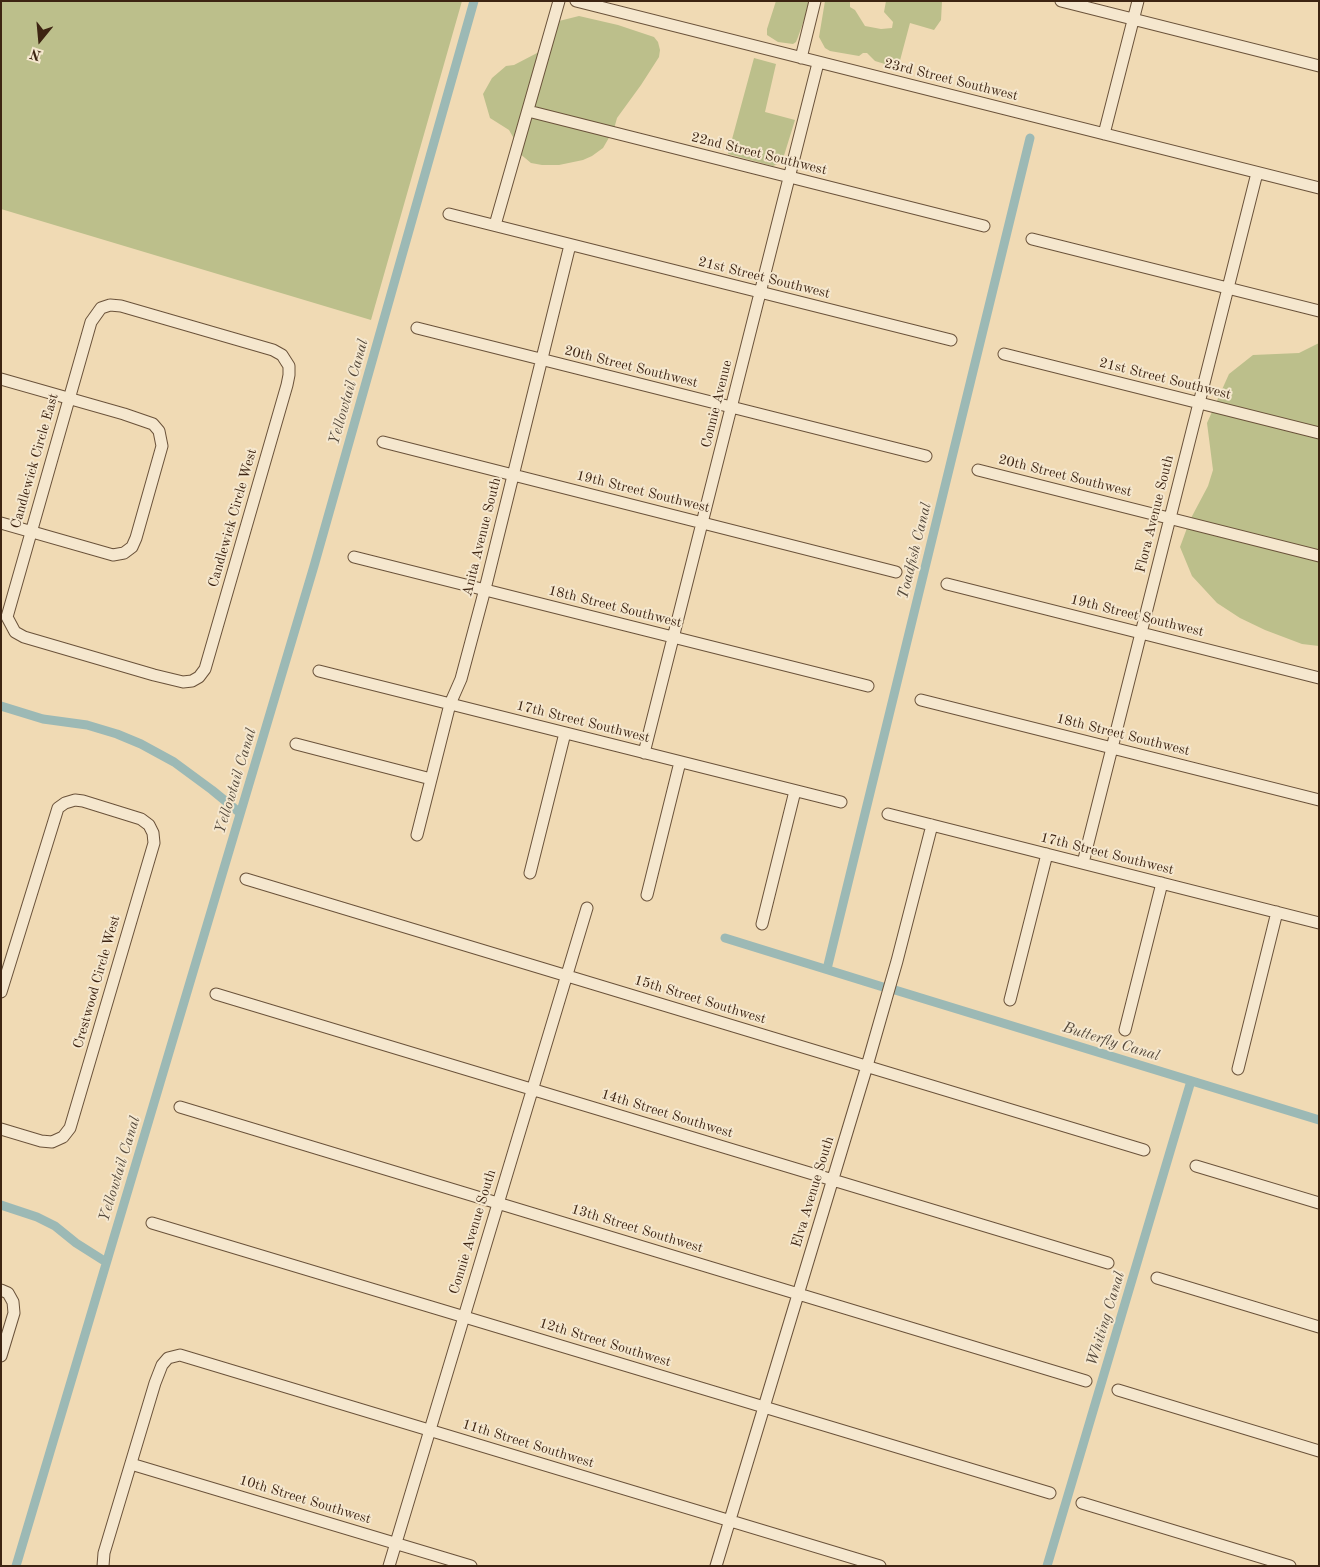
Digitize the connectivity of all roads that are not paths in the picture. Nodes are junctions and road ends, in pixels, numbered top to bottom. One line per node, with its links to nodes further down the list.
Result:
1 (558, 1): 10 (street)
2 (576, 1): 7 (street, 23rd Street Southwest)
3 (815, 1): 7 (street)
4 (1061, 1): 6 (street)
5 (1138, 1): 6 (street)
6 (1133, 19): 9 (street); 11 (street)
7 (801, 58): 8 (street, 23rd Street Southwest)
8 (818, 62): 11 (street, 23rd Street Southwest); 13 (street, Connie Avenue)
9 (1319, 66)
10 (528, 111): 13 (street, 22nd Street Southwest); 16 (street)
11 (1104, 134): 12 (street, 23rd Street Southwest)
12 (1257, 173): 14 (street, 23rd Street Southwest); 20 (street, Flora Avenue South)
13 (790, 178): 17 (street, 22nd Street Southwest); 21 (street, Connie Avenue)
14 (1319, 188)
15 (449, 214): 16 (street)
16 (495, 225): 19 (street, 21st Street Southwest)
17 (984, 226)
18 (1032, 238): 20 (street)
19 (570, 245): 21 (street, 21st Street Southwest); 26 (street, Anita Avenue South)
20 (1228, 288): 22 (street); 30 (street, Flora Avenue South)
21 (761, 292): 24 (street, 21st Street Southwest); 31 (street, Connie Avenue)
22 (1319, 311)
23 (417, 328): 26 (street, 20th Street Southwest)
24 (951, 340)
25 (1004, 354): 30 (street, 21st Street Southwest)
26 (542, 360): 31 (street, 20th Street Southwest); 36 (street, Anita Avenue South)
27 (289, 366): 29 (street, Candlewick Circle East); 46 (street, Candlewick Circle West)
28 (1, 379): 29 (street)
29 (69, 399): 40 (street, Candlewick Circle East); 40 (street)
30 (1199, 403): 32 (street, 21st Street Southwest); 37 (street, Flora Avenue South)
31 (731, 408): 34 (street, 20th Street Southwest); 38 (street, Connie Avenue)
32 (1319, 433)
33 (383, 442): 36 (street, 19th Street Southwest)
34 (926, 456)
35 (978, 470): 37 (street, 20th Street Southwest)
36 (513, 475): 38 (street, 19th Street Southwest); 45 (street, Anita Avenue South)
37 (1170, 518): 41 (street, 20th Street Southwest); 47 (street, Flora Avenue South)
38 (702, 522): 43 (street, 19th Street Southwest); 48 (street, Connie Avenue)
39 (1, 523): 40 (street)
40 (31, 531): 46 (street, Candlewick Circle East)
41 (1319, 556)
42 (354, 557): 45 (street, 18th Street Southwest)
43 (896, 572)
44 (947, 584): 47 (street, 19th Street Southwest)
45 (485, 589): 48 (street, 18th Street Southwest); 53 (street, Anita Avenue South)
46 (10, 625)
47 (1141, 633): 50 (street, 19th Street Southwest); 56 (street, Flora Avenue South)
48 (673, 637): 51 (street, 18th Street Southwest); 57 (street, Connie Avenue)
49 (319, 670): 53 (street, 17th Street Southwest)
50 (1319, 678)
51 (868, 686)
52 (921, 700): 56 (street, 18th Street Southwest)
53 (450, 704): 54 (street, 17th Street Southwest); 59 (street, Anita Avenue South)
54 (565, 733): 57 (street, 17th Street Southwest); 68 (street)
55 (296, 744): 59 (street)
56 (1112, 748): 61 (street, 18th Street Southwest); 67 (street, Flora Avenue South)
57 (644, 752): 58 (street, 17th Street Southwest)
58 (680, 762): 60 (street, 17th Street Southwest); 71 (street)
59 (431, 778): 65 (street, Anita Avenue South)
60 (795, 791): 62 (street, 17th Street Southwest); 75 (street)
61 (1319, 800)
62 (841, 802)
63 (888, 814): 64 (street, 17th Street Southwest)
64 (932, 825): 66 (street, 17th Street Southwest); 81 (street, Elva Avenue South)
65 (417, 835)
66 (1047, 854): 67 (street, 17th Street Southwest); 79 (street)
67 (1083, 864): 70 (street, 17th Street Southwest)
68 (530, 873)
69 (246, 879): 76 (street, 15th Street Southwest)
70 (1162, 883): 73 (street, 17th Street Southwest); 80 (street)
71 (647, 895)
72 (587, 908): 76 (street, Connie Avenue South)
73 (1277, 912): 74 (street, 17th Street Southwest); 82 (street)
74 (1319, 922)
75 (762, 924)
76 (567, 976): 81 (street, 15th Street Southwest); 83 (street, Connie Avenue South)
77 (1, 992): 85 (street, Crestwood Circle West)
78 (216, 994): 83 (street, 14th Street Southwest)
79 (1010, 1000)
80 (1125, 1030)
81 (867, 1066): 86 (street, 15th Street Southwest); 88 (street, Elva Avenue South)
82 (1238, 1069)
83 (532, 1089): 88 (street, 14th Street Southwest); 89 (street, Connie Avenue South)
84 (180, 1107): 89 (street, 13th Street Southwest)
85 (1, 1130)
86 (1144, 1150)
87 (1196, 1166): 90 (street)
88 (832, 1180): 92 (street, 14th Street Southwest); 95 (street, Elva Avenue South)
89 (498, 1202): 95 (street, 13th Street Southwest); 96 (street, Connie Avenue South)
90 (1319, 1203)
91 (152, 1222): 96 (street, 12th Street Southwest)
92 (1108, 1263)
93 (1158, 1278): 97 (street)
94 (1, 1290): 98 (street)
95 (798, 1294): 99 (street, 13th Street Southwest); 101 (street, Elva Avenue South)
96 (464, 1316): 101 (street, 12th Street Southwest); 102 (street, Connie Avenue South)
97 (1319, 1327)
98 (1, 1356)
99 (1086, 1381)
100 (1118, 1390): 103 (street)
101 (764, 1407): 105 (street, 12th Street Southwest); 107 (street, Elva Avenue South)
102 (429, 1430): 104 (street, 11th Street Southwest); 107 (street, 11th Street Southwest); 108 (street, Connie Avenue South)
103 (1319, 1451)
104 (131, 1464): 108 (street, 10th Street Southwest); 109 (street)
105 (1050, 1493)
106 (1082, 1503): 114 (street)
107 (729, 1521): 112 (street, Elva Avenue South); 113 (street, 11th Street Southwest)
108 (396, 1543): 110 (street, Connie Avenue South); 111 (street, 10th Street Southwest)
109 (103, 1566)
110 (389, 1566)
111 (471, 1566)
112 (716, 1566)
113 (880, 1566)
114 (1290, 1566)

